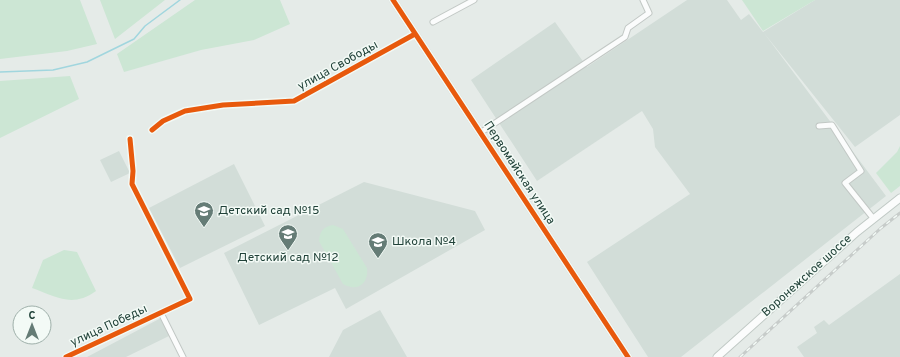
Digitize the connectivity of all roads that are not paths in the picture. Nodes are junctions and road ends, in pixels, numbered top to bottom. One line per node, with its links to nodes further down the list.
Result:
1 (393, 0): 5 (street, Первомайская улица)
2 (474, 0): 4 (street)
3 (643, 0): 8 (street)
4 (434, 22)
5 (415, 34): 7 (street, улица Свободы); 8 (street, Первомайская улица)
6 (819, 126): 11 (street)
7 (152, 130)
8 (480, 133): 15 (street, Первомайская улица)
9 (130, 139): 12 (street)
10 (900, 198): 11 (main road, Воронежское шоссе)
11 (873, 218): 16 (main road, Воронежское шоссе)
12 (160, 313): 13 (street, улица Победы); 14 (street, улица Победы)
13 (66, 357)
14 (182, 357)
15 (628, 357)
16 (716, 357)

